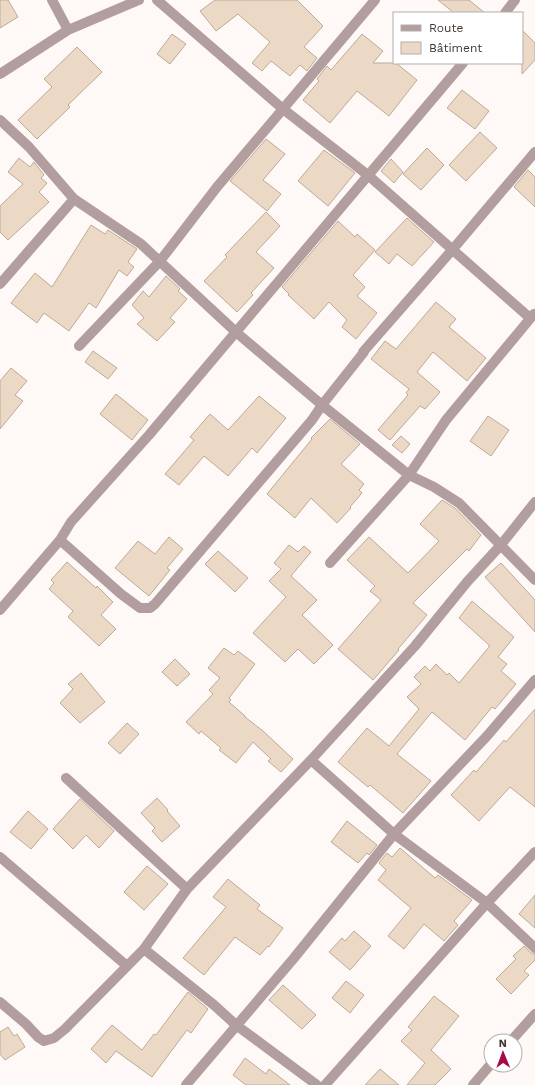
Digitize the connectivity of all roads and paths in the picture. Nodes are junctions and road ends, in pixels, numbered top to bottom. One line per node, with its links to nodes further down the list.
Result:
1 (52, 0): 7 (street)
2 (139, 0): 7 (street)
3 (157, 0): 10 (street)
4 (375, 0): 10 (street)
5 (515, 0): 6 (street)
6 (505, 12)
7 (68, 30): 9 (street)
8 (462, 64): 13 (street)
9 (0, 74)
10 (284, 108): 13 (street); 16 (street)
11 (1, 123): 14 (street)
12 (535, 152): 15 (street)
13 (369, 176): 15 (street); 19 (street)
14 (74, 199): 16 (street); 17 (street)
15 (453, 249): 18 (street); 21 (street)
16 (160, 261): 19 (street); 20 (street)
17 (0, 284)
18 (533, 315): 22 (street)
19 (237, 332): 21 (street); 24 (street)
20 (79, 346)
21 (322, 405): 22 (street); 24 (street)
22 (409, 475): 25 (street); 26 (street)
23 (535, 502): 25 (street)
24 (60, 540): 28 (street)
25 (500, 546): 27 (street); 30 (street)
26 (330, 563)
27 (535, 580)
28 (0, 610)
29 (535, 680): 32 (street)
30 (311, 760): 32 (street); 35 (street)
31 (66, 778): 35 (street)
32 (394, 834): 36 (street); 42 (street)
33 (535, 852): 36 (street)
34 (0, 857): 39 (street)
35 (187, 889): 38 (street)
36 (487, 903): 37 (street); 47 (street)
37 (535, 948)
38 (144, 949): 39 (street); 42 (street)
39 (127, 966): 40 (street)
40 (0, 1002)
41 (535, 1014): 43 (street)
42 (236, 1025): 45 (street); 46 (street)
43 (519, 1033)
44 (483, 1073): 48 (street)
45 (186, 1085)
46 (317, 1085)
47 (325, 1085)
48 (473, 1085)

